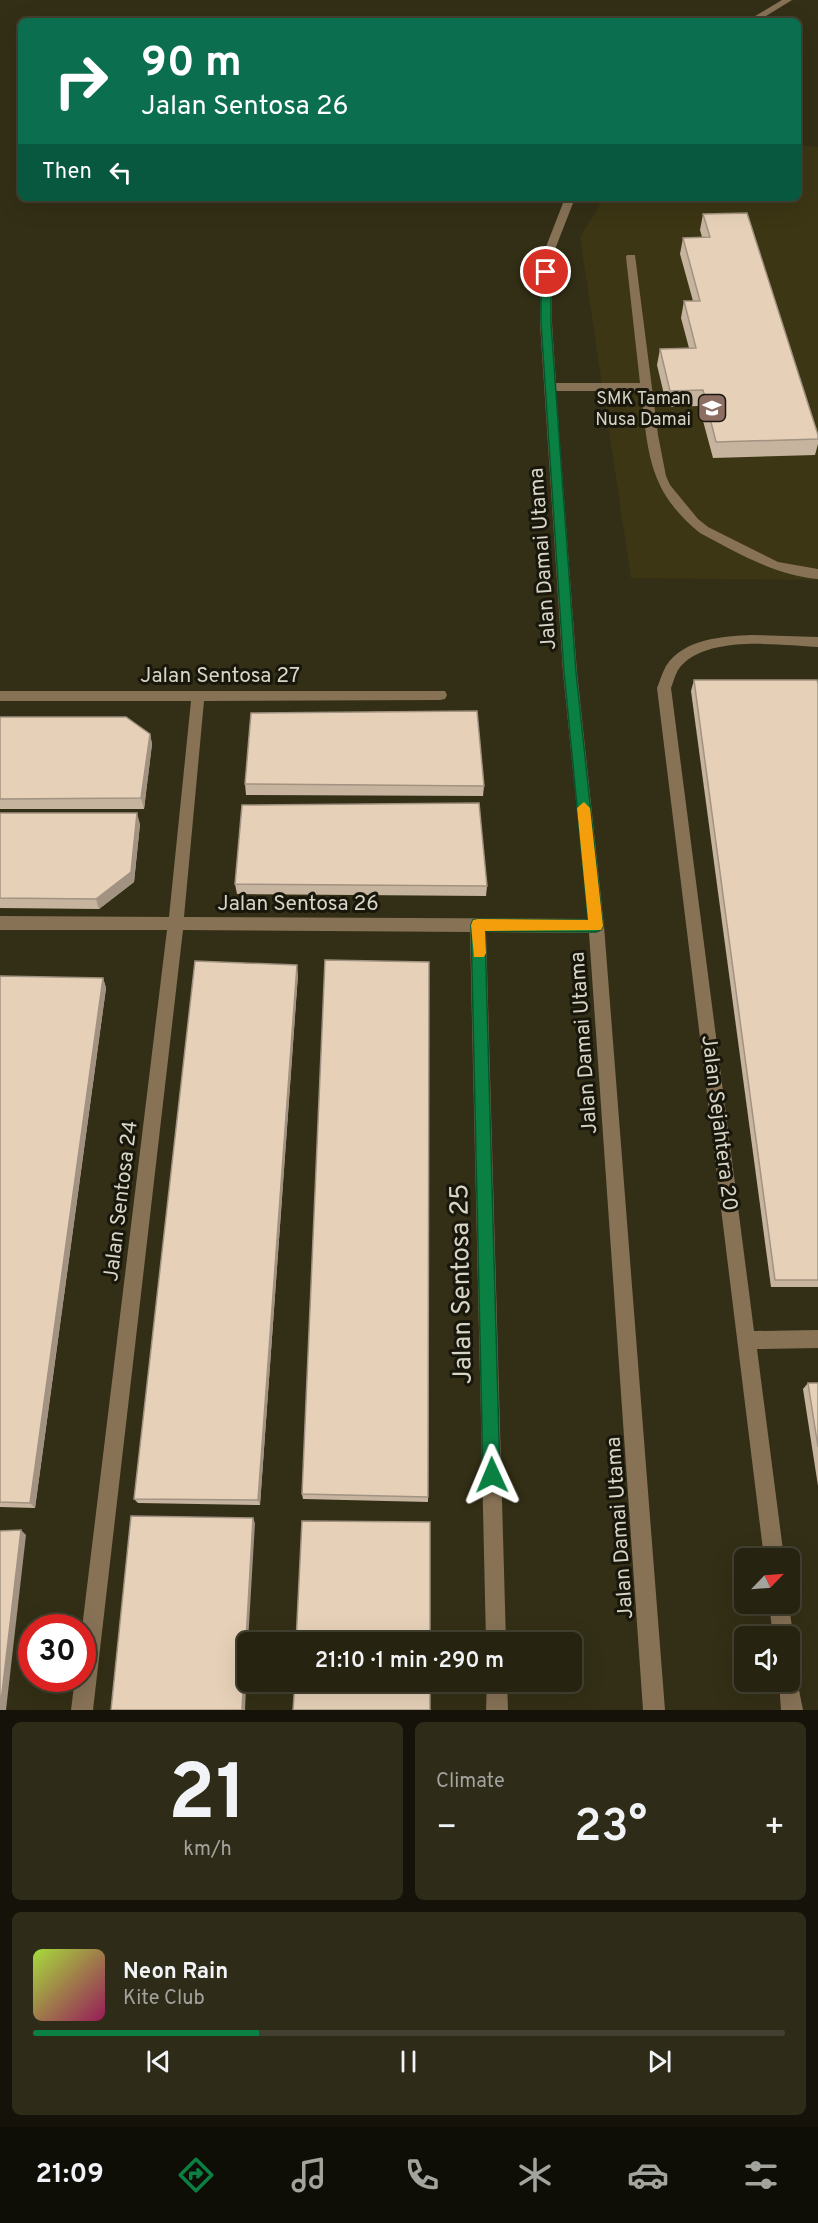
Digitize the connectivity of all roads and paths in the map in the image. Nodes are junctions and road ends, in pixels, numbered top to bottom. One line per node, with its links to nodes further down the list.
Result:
1 (788, 0): 2 (street)
2 (757, 18)
3 (569, 201): 5 (street, Jalan Damai Utama)
4 (631, 257): 6 (street)
5 (552, 387): 6 (street); 15 (street, Jalan Damai Utama)
6 (646, 387): 7 (street)
7 (818, 574)
8 (818, 642): 17 (street, Jalan Sejahtera 20)
9 (440, 695): 11 (street, Jalan Sentosa 27)
10 (0, 696): 11 (street, Jalan Sentosa 27)
11 (198, 696): 13 (street, Jalan Sentosa 24)
12 (0, 923): 13 (street, Jalan Sentosa 26)
13 (176, 924): 14 (street, Jalan Sentosa 26); 22 (street, Jalan Sentosa 24)
14 (478, 925): 15 (street, Jalan Sentosa 26); 19 (street, Jalan Sentosa 25)
15 (596, 926): 24 (street, Jalan Damai Utama)
16 (818, 1339): 17 (street)
17 (747, 1340): 18 (street, Jalan Sejahtera 20)
18 (773, 1548)
19 (496, 1632)
20 (497, 1692): 23 (street)
21 (790, 1692): 25 (street)
22 (82, 1710)
23 (497, 1710)
24 (654, 1710)
25 (792, 1710)

